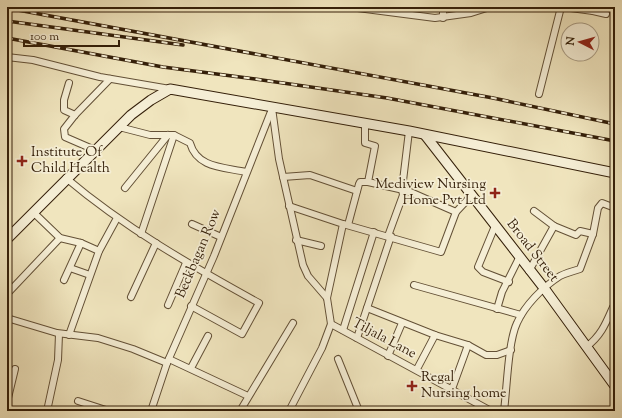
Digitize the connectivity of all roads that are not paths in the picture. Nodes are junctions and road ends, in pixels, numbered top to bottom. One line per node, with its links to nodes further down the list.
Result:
1 (350, 7): 8 (street)
2 (443, 7): 8 (street)
3 (490, 7): 8 (street)
4 (562, 7): 6 (street); 13 (street)
5 (602, 7): 6 (street)
6 (593, 11): 7 (street)
7 (606, 14)
8 (443, 18)
9 (7, 57): 10 (street)
10 (110, 79): 12 (street); 15 (street)
11 (69, 83): 15 (street)
12 (170, 89): 14 (main road); 17 (main road)
13 (539, 94)
14 (272, 108): 16 (main road); 22 (street, Beckbagan Row); 24 (street)
15 (75, 114): 21 (street)
16 (365, 123): 18 (main road); 26 (street)
17 (119, 127): 19 (street); 21 (main road)
18 (409, 131): 20 (main road); 28 (street)
19 (171, 135): 22 (street); 27 (street); 42 (street)
20 (425, 135): 23 (main road); 30 (main road, Broad Street)
21 (95, 150): 25 (main road)
22 (246, 172): 45 (street, Beckbagan Row)
23 (615, 173)
24 (283, 177): 29 (street); 31 (street)
25 (66, 178): 34 (main road); 36 (street)
26 (368, 182): 28 (street); 29 (street)
27 (125, 188)
28 (402, 190): 35 (street); 44 (street)
29 (357, 191): 38 (street, Tiljala Lane)
30 (471, 196): 35 (street); 39 (main road, Broad Street)
31 (289, 206): 38 (street); 48 (street)
32 (615, 208): 43 (street)
33 (534, 211): 40 (street)
34 (33, 212): 46 (main road); 47 (street)
35 (456, 212): 44 (street)
36 (117, 218): 42 (street); 52 (street)
37 (192, 224): 45 (street)
38 (346, 224): 41 (street); 65 (street, Tiljala Lane)
39 (495, 226): 53 (main road, Broad Street); 60 (street)
40 (554, 226): 43 (street); 56 (street)
41 (374, 232): 44 (street); 76 (street)
42 (142, 234): 50 (street)
43 (593, 234): 62 (street)
44 (390, 236): 69 (street)
45 (221, 237): 57 (street, Beckbagan Row)
46 (7, 238)
47 (60, 238): 49 (street); 63 (street)
48 (296, 240): 51 (street); 65 (street)
49 (81, 243): 52 (street); 55 (street)
50 (156, 243): 54 (street); 64 (street)
51 (321, 246)
52 (99, 251): 58 (street)
53 (520, 258): 56 (main road, Broad Street); 60 (street)
54 (186, 263): 57 (street); 66 (street)
55 (70, 268): 58 (street); 59 (street)
56 (529, 270): 62 (main road, Broad Street)
57 (206, 274): 67 (street, Beckbagan Row); 67 (street)
58 (90, 275): 78 (street)
59 (64, 280)
60 (509, 282): 70 (street)
61 (414, 285): 70 (street)
62 (544, 288): 71 (street); 83 (main road, Broad Street)
63 (7, 294)
64 (131, 297)
65 (327, 298): 75 (street, Tiljala Lane)
66 (168, 305)
67 (191, 306): 87 (street, Beckbagan Row)
68 (613, 307): 83 (street)
69 (367, 308): 73 (street); 81 (street)
70 (498, 309): 71 (street)
71 (521, 316): 84 (street)
72 (7, 318): 77 (street)
73 (402, 323): 79 (street); 85 (street)
74 (293, 324): 94 (street)
75 (331, 324): 76 (street, Tiljala Lane); 102 (street)
76 (343, 330): 81 (street, Tiljala Lane)
77 (60, 334): 78 (street); 98 (street)
78 (69, 335): 87 (street)
79 (435, 335): 82 (street); 90 (street)
80 (208, 336): 88 (street)
81 (357, 338): 85 (street, Tiljala Lane)
82 (468, 345): 84 (street); 93 (street)
83 (586, 347): 92 (main road, Broad Street)
84 (511, 350): 106 (street)
85 (388, 356): 90 (street, Tiljala Lane)
86 (338, 358): 103 (street)
87 (168, 361): 88 (street); 100 (street, Beckbagan Row)
88 (191, 368): 94 (street)
89 (15, 369): 91 (street)
90 (417, 370): 93 (street, Tiljala Lane)
91 (9, 386): 96 (street)
92 (615, 386)
93 (452, 389): 97 (street, Tiljala Lane)
94 (248, 396): 101 (street)
95 (78, 401): 99 (street)
96 (7, 402)
97 (480, 404): 104 (street); 105 (street, Tiljala Lane)
98 (47, 411)
99 (108, 411)
100 (150, 411)
101 (240, 411)
102 (289, 411)
103 (359, 411)
104 (476, 411)
105 (491, 411)
106 (504, 411)

